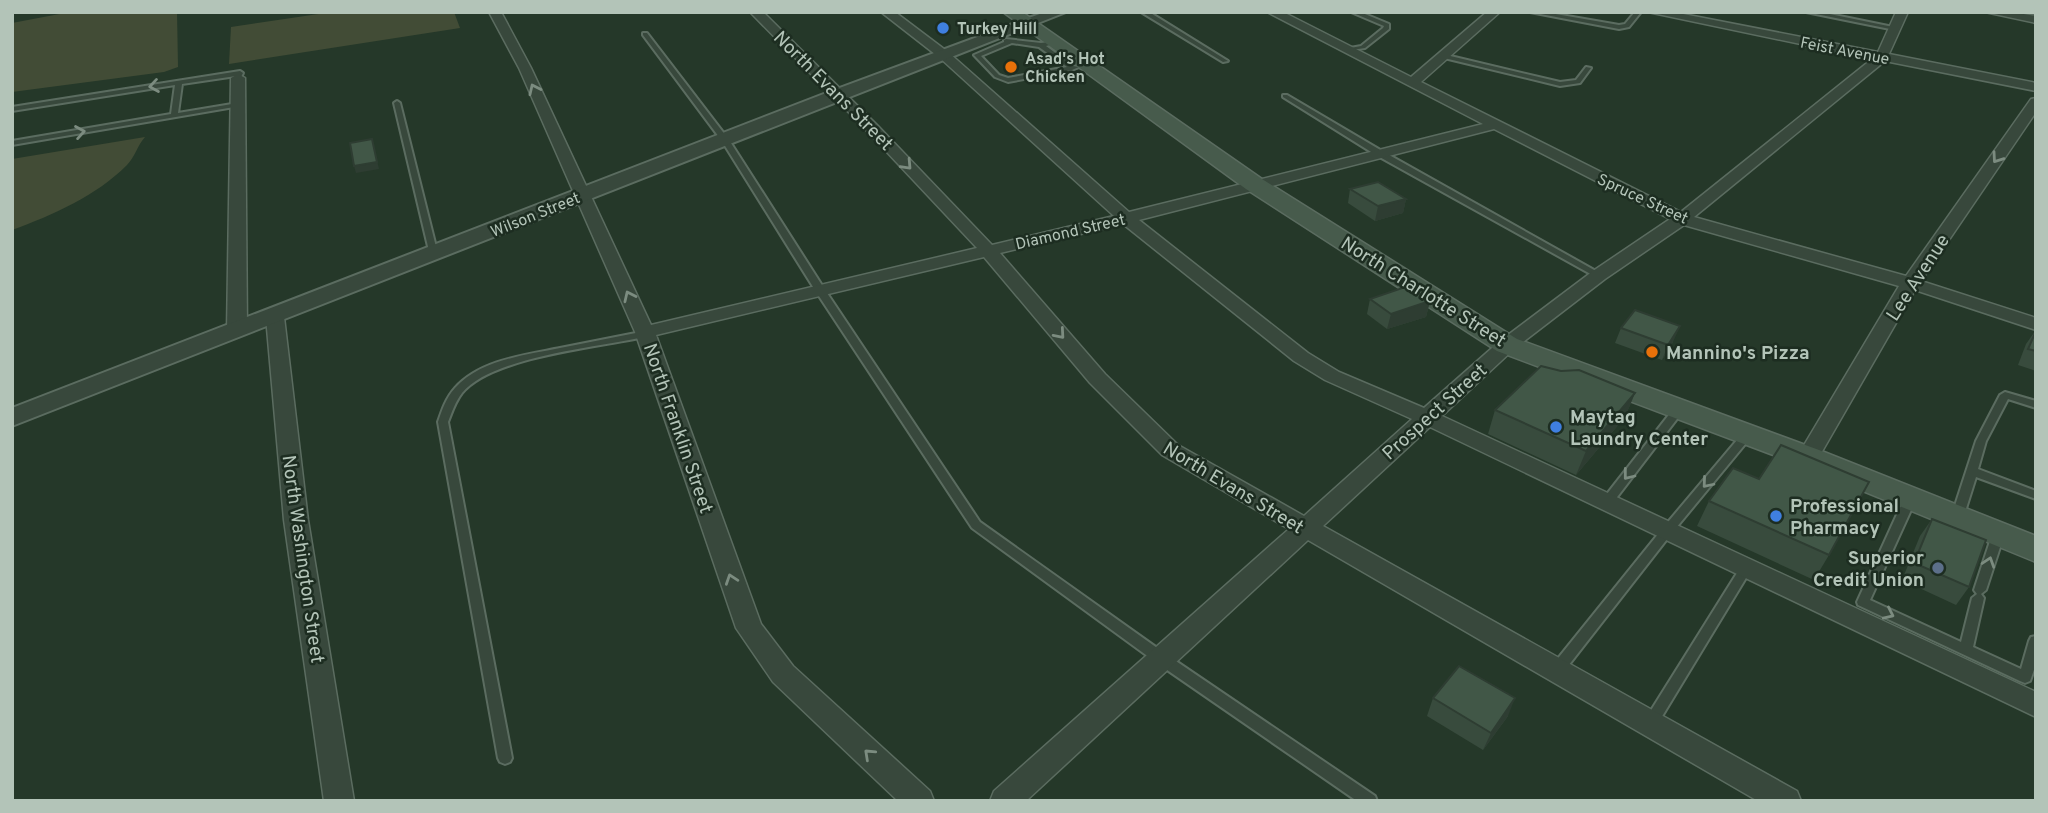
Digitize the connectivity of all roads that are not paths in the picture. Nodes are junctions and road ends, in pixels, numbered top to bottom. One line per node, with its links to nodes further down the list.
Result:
1 (495, 12): 41 (street, North Franklin Street, one-way to 1)
2 (756, 12): 29 (street, North Evans Street)
3 (887, 12): 19 (street)
4 (1059, 12): 16 (street, Wilson Street)
5 (1144, 12): 22 (lane)
6 (1273, 12): 18 (street, Spruce Street)
7 (1354, 12): 18 (lane)
8 (1534, 12): 9 (lane)
9 (1638, 12)
10 (1654, 12): 21 (street, Feist Avenue)
11 (1809, 12): 14 (lane)
12 (1991, 12): 15 (street)
13 (1486, 15): 20 (street)
14 (1899, 20): 21 (street, Prospect Street)
15 (2036, 20)
16 (1034, 31): 19 (street, Wilson Street); 23 (main road, North Charlotte Street)
17 (645, 34): 37 (lane)
18 (1347, 50): 27 (street, Spruce Street)
19 (960, 53): 23 (lane); 29 (street, Wilson Street); 42 (street)
20 (1442, 56): 24 (lane); 27 (street)
21 (1882, 57): 28 (street, Feist Avenue); 43 (street, Prospect Street)
22 (1225, 61)
23 (1080, 66): 40 (main road, North Charlotte Street)
24 (1588, 68)
25 (238, 78): 26 (lane); 33 (street)
26 (179, 82): 34 (lane, one-way to 34); 35 (lane)
27 (1411, 83): 36 (street, Spruce Street)
28 (2036, 87)
29 (840, 94): 37 (street, Wilson Street); 44 (street, North Evans Street, one-way to 44)
30 (1285, 96): 39 (lane)
31 (2036, 102): 47 (street, Lee Avenue, one-way to 47)
32 (397, 103): 45 (lane)
33 (238, 105): 35 (lane); 51 (street)
34 (12, 109)
35 (174, 116): 38 (lane, one-way to 35)
36 (1494, 125): 39 (street, Diamond Street); 43 (street, Spruce Street)
37 (725, 140): 41 (street, Wilson Street); 48 (lane)
38 (12, 143)
39 (1379, 153): 40 (street, Diamond Street); 46 (lane)
40 (1254, 184): 42 (street, Diamond Street); 53 (main road, North Charlotte Street)
41 (583, 195): 45 (street, Wilson Street); 52 (street, North Franklin Street, one-way to 41)
42 (1126, 218): 44 (street, Diamond Street); 56 (street)
43 (1682, 219): 46 (street, Prospect Street); 47 (street, Spruce Street)
44 (987, 250): 48 (street, Diamond Street); 65 (street, North Evans Street, one-way to 65)
45 (434, 255): 49 (street, Wilson Street)
46 (1599, 275): 53 (street, Prospect Street)
47 (1910, 283): 50 (street, Spruce Street); 59 (street, Lee Avenue)
48 (820, 290): 52 (street, Diamond Street); 72 (lane)
49 (275, 317): 51 (street, Wilson Street); 77 (street, North Washington Street)
50 (2036, 324)
51 (237, 331): 57 (street, Wilson Street)
52 (646, 333): 76 (lane); 78 (street, North Franklin Street, one-way to 52)
53 (1507, 345): 55 (main road, North Charlotte Street); 56 (street, Prospect Street)
54 (2036, 405): 60 (lane)
55 (1679, 409): 58 (main road, North Charlotte Street); 63 (lane, one-way to 63)
56 (1426, 417): 63 (street); 65 (street, Prospect Street)
57 (12, 418)
58 (1747, 435): 59 (main road, North Charlotte Street); 66 (lane, one-way to 66)
59 (1808, 457): 62 (main road, North Charlotte Street)
60 (1972, 471): 61 (lane); 64 (lane)
61 (2036, 495)
62 (1910, 499): 64 (main road, North Charlotte Street); 71 (lane, one-way to 71)
63 (1607, 502): 66 (street)
64 (1957, 518): 67 (main road, North Charlotte Street)
65 (1305, 530): 72 (street, Prospect Street); 73 (street, North Evans Street)
66 (1667, 531): 69 (street); 73 (lane)
67 (1998, 535): 68 (main road, North Charlotte Street); 71 (lane, one-way to 67)
68 (2036, 550)
69 (1746, 568): 74 (street); 75 (lane)
70 (2036, 641): 71 (lane)
71 (1966, 649)
72 (1162, 659): 79 (street, Prospect Street); 80 (lane)
73 (1556, 671): 75 (street, North Evans Street)
74 (2036, 705)
75 (1650, 724): 81 (street, North Evans Street)
76 (505, 758)
77 (339, 801)
78 (919, 801)
79 (1005, 801)
80 (1370, 801)
81 (1786, 801)

